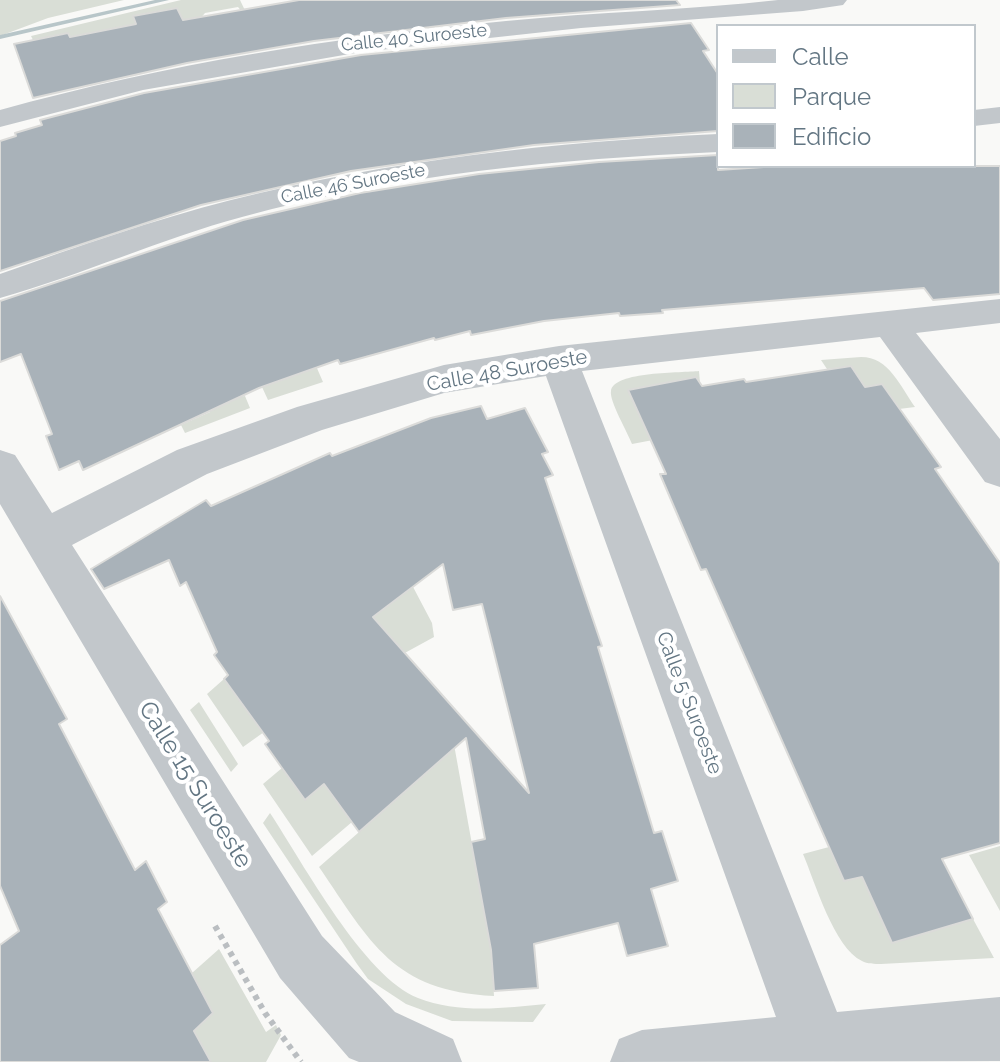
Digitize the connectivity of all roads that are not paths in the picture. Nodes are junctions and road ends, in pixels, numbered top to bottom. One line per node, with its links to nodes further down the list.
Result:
1 (835, 0): 2 (street, Calle 40 Suroeste)
2 (584, 10): 4 (street, Calle 40 Suroeste)
3 (0, 92): 4 (street)
4 (28, 110): 7 (street, Calle 40 Suroeste)
5 (1000, 115): 6 (street)
6 (976, 118)
7 (0, 119)
8 (716, 143): 9 (street, Calle 46 Suroeste)
9 (0, 286)
10 (1000, 311): 11 (street, Calle 48 Suroeste)
11 (889, 323): 12 (street, Calle 48 Suroeste); 14 (street)
12 (559, 360): 15 (street, Calle 48 Suroeste); 17 (street, Calle 5 Suroeste)
13 (0, 467): 15 (street, Calle 15 Suroeste)
14 (1000, 470)
15 (43, 539): 18 (street, Calle 15 Suroeste)
16 (1000, 1029): 17 (street)
17 (819, 1047): 19 (street)
18 (430, 1062)
19 (642, 1062)

